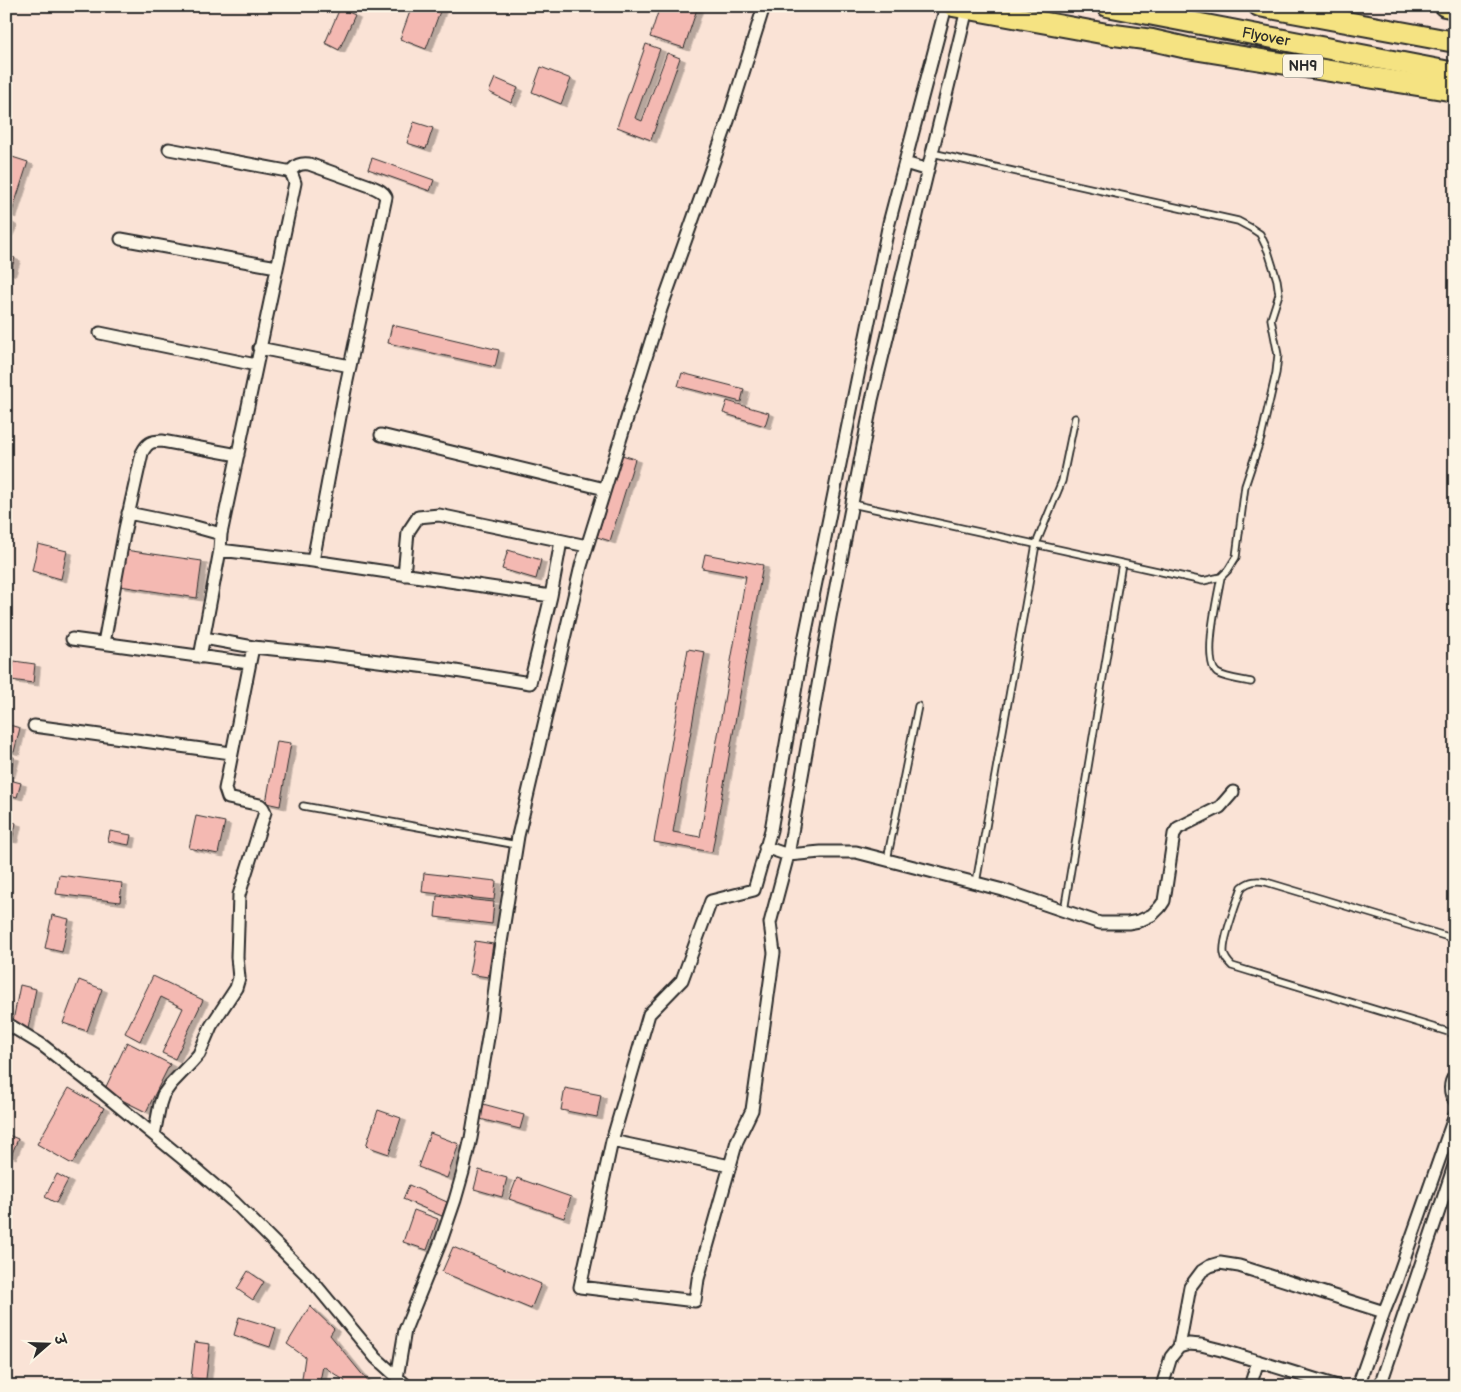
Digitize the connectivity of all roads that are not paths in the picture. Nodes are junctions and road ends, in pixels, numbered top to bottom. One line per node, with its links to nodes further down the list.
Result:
1 (764, 6): 25 (street)
2 (946, 6): 13 (street)
3 (1259, 6): 8 (highway)
4 (1445, 6): 7 (highway)
5 (1111, 7): 9 (highway, Flyover)
6 (960, 8): 10 (highway, NH9); 12 (street)
7 (1455, 8)
8 (1455, 42)
9 (1455, 73)
10 (1455, 91)
11 (170, 149): 15 (street)
12 (932, 152): 14 (street); 36 (lane)
13 (905, 163): 14 (street); 51 (street)
14 (928, 170): 26 (street)
15 (290, 172): 17 (street); 21 (street)
16 (120, 239): 17 (street)
17 (277, 267): 19 (street)
18 (100, 333): 20 (street)
19 (260, 348): 20 (street); 21 (street)
20 (256, 365): 24 (street)
21 (350, 366): 33 (street)
22 (1075, 418): 30 (lane)
23 (381, 435): 25 (street)
24 (238, 455): 27 (street); 28 (street)
25 (605, 488): 31 (street)
26 (852, 504): 30 (lane); 52 (street)
27 (128, 513): 28 (street); 40 (street)
28 (221, 534): 32 (street)
29 (561, 541): 31 (street); 35 (street); 37 (street)
30 (1036, 544): 34 (lane); 54 (lane)
31 (587, 546): 50 (street)
32 (220, 550): 33 (street); 38 (street)
33 (313, 562): 35 (street)
34 (1122, 563): 36 (lane); 55 (lane)
35 (404, 575): 37 (street)
36 (1221, 577): 44 (lane)
37 (551, 596): 41 (street)
38 (204, 638): 41 (street); 42 (street)
39 (72, 639): 40 (street)
40 (104, 643): 42 (street)
41 (253, 647): 43 (street)
42 (200, 657): 43 (street)
43 (249, 663): 47 (street)
44 (1251, 682)
45 (918, 706): 53 (lane)
46 (34, 726): 47 (street)
47 (231, 754): 62 (street)
48 (1233, 792): 55 (street)
49 (303, 806): 50 (lane)
50 (517, 845): 69 (street)
51 (766, 847): 52 (street); 63 (street)
52 (788, 855): 53 (street); 65 (street)
53 (887, 860): 54 (street)
54 (976, 883): 55 (street)
55 (1064, 911)
56 (1455, 939): 58 (lane)
57 (6, 1023): 62 (street)
58 (1455, 1034)
59 (1455, 1075): 60 (street)
60 (1455, 1101)
61 (1455, 1115): 66 (street)
62 (154, 1135): 69 (street)
63 (612, 1141): 65 (street); 65 (street)
64 (1455, 1163): 75 (street)
65 (730, 1166)
66 (1384, 1312): 67 (street); 74 (street)
67 (1179, 1347): 68 (street); 71 (street)
68 (1258, 1361): 72 (street); 73 (street)
69 (397, 1378): 70 (street)
70 (407, 1386)
71 (1162, 1386)
72 (1250, 1386)
73 (1338, 1386)
74 (1358, 1386)
75 (1380, 1386)

